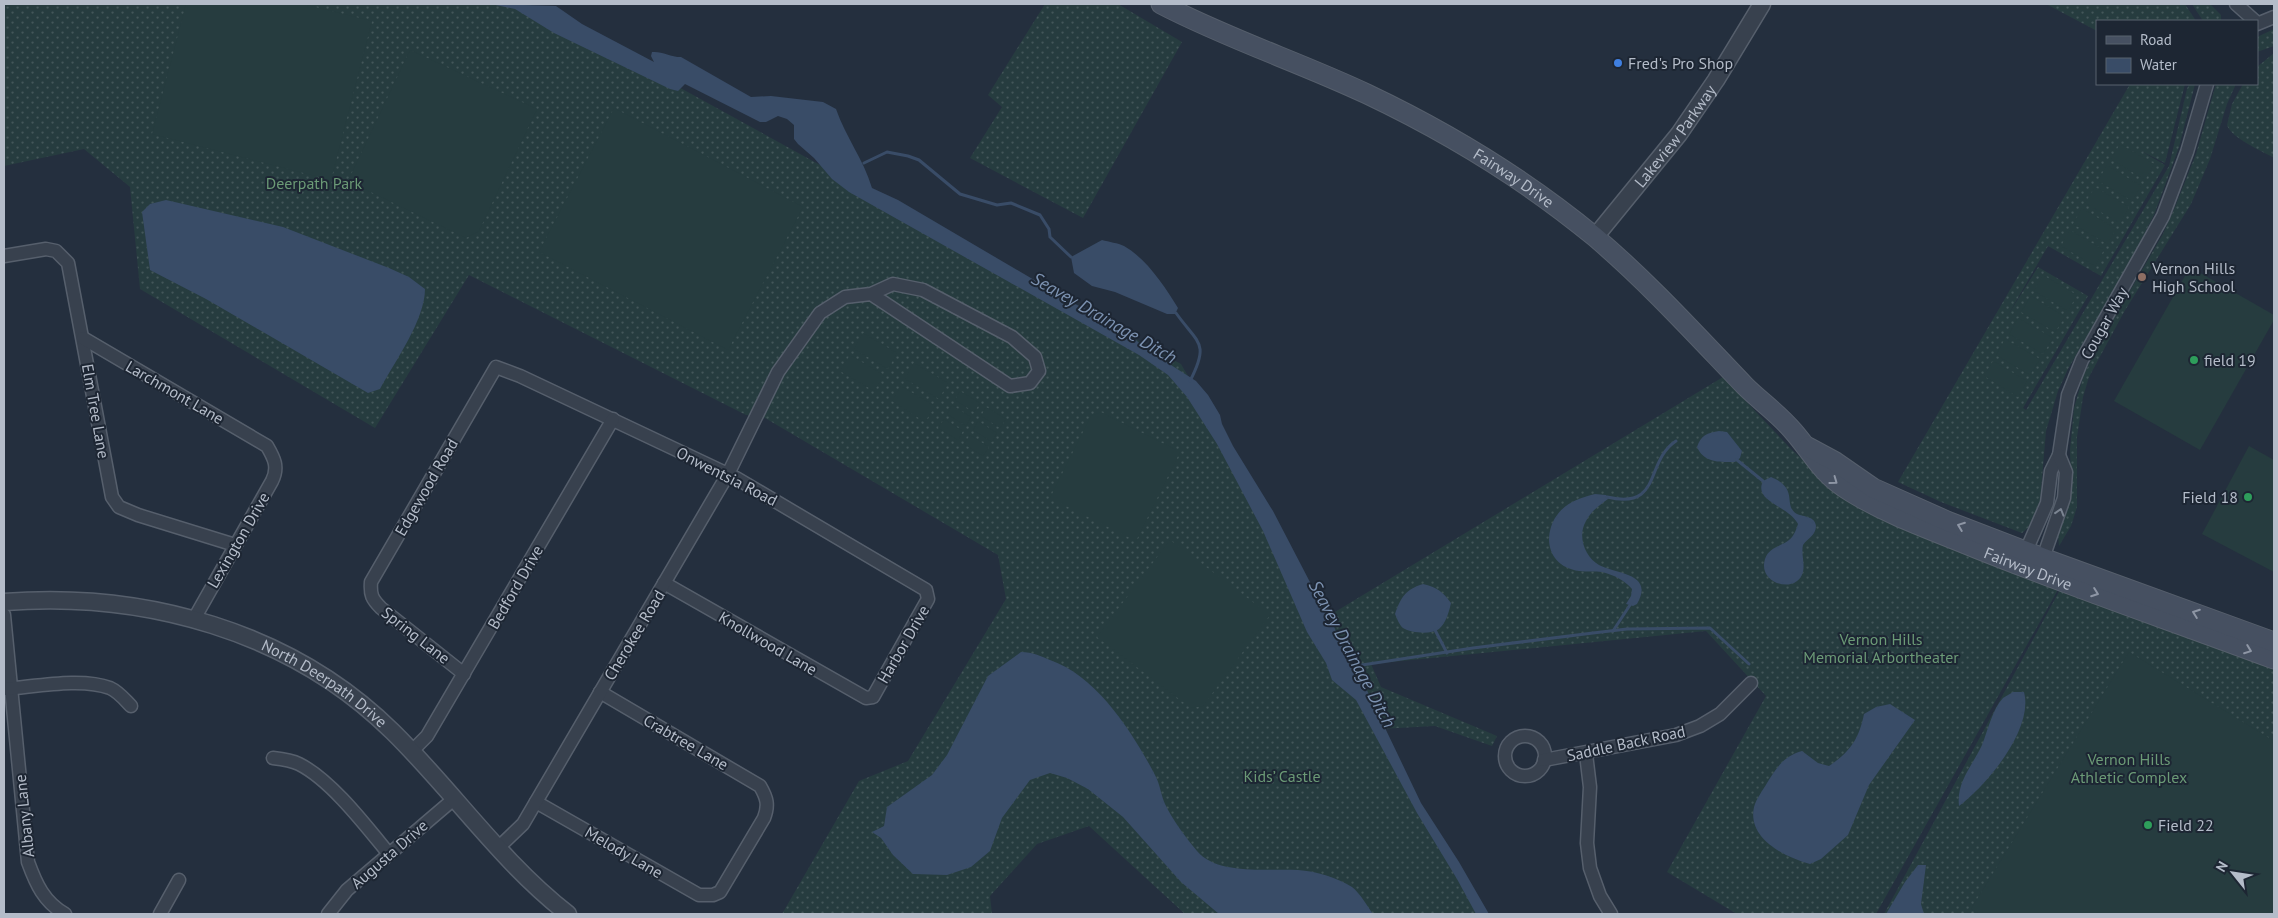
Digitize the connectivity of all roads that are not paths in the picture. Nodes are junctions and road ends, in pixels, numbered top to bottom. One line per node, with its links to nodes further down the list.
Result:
1 (1161, 4): 8 (main road, Fairway Drive)
2 (1762, 4): 8 (street, Lakeview Parkway)
3 (2236, 4): 5 (street)
4 (2274, 17): 6 (street)
5 (2253, 20)
6 (2258, 22)
7 (2207, 85): 15 (street, Cougar Way)
8 (1595, 237): 14 (main road, Fairway Drive)
9 (4, 256): 11 (street, Elm Tree Lane)
10 (871, 294): 10 (street, Cherokee Road); 17 (street, Cherokee Road)
11 (82, 338): 16 (street, Larchmont Lane); 18 (street, Elm Tree Lane)
12 (487, 382): 13 (street, Onwentsia Road); 22 (street, Edgewood Road)
13 (613, 419): 17 (street, Onwentsia Road); 28 (street, Bedford Drive)
14 (1802, 445): 19 (main road, Fairway Drive, one-way to 14); 27 (main road, Fairway Drive, one-way to 27)
15 (2059, 455): 19 (street, Cougar Way); 19 (street, Cougar Way, one-way to 15)
16 (280, 458): 18 (street, Lexington Drive)
17 (728, 474): 20 (street, Cherokee Road); 21 (street, Onwentsia Road)
18 (235, 545): 25 (street, Lexington Drive)
19 (2034, 555): 26 (main road, Fairway Drive, one-way to 19)
20 (664, 583): 31 (street, Cherokee Road); 32 (street, Knollwood Lane)
21 (926, 590): 32 (street, Harbor Drive)
22 (370, 594): 28 (street, Spring Lane)
23 (4, 602): 25 (street, North Deerpath Drive)
24 (4, 615): 30 (street, Albany Lane)
25 (194, 618): 34 (street, North Deerpath Drive)
26 (2274, 642)
27 (2274, 659)
28 (464, 674): 34 (street, Bedford Drive)
29 (1751, 683): 35 (street, Saddle Back Road)
30 (7, 689): 33 (street); 45 (street, Albany Lane)
31 (600, 692): 39 (street, Cherokee Road); 43 (street, Crabtree Lane)
32 (873, 697)
33 (131, 706)
34 (412, 751): 38 (street, North Deerpath Drive)
35 (1586, 754): 37 (street, Saddle Back Road); 44 (street)
36 (273, 758): 41 (street)
37 (1544, 760)
38 (454, 798): 40 (street, North Deerpath Drive); 41 (street, Augusta Drive)
39 (536, 802): 40 (street, Cherokee Road); 43 (street, Melody Lane)
40 (498, 848): 48 (street, North Deerpath Drive)
41 (389, 854): 47 (street, Augusta Drive)
42 (179, 880): 46 (street)
43 (713, 895)
44 (1608, 910)
45 (65, 914)
46 (160, 914)
47 (328, 914)
48 (568, 914)

